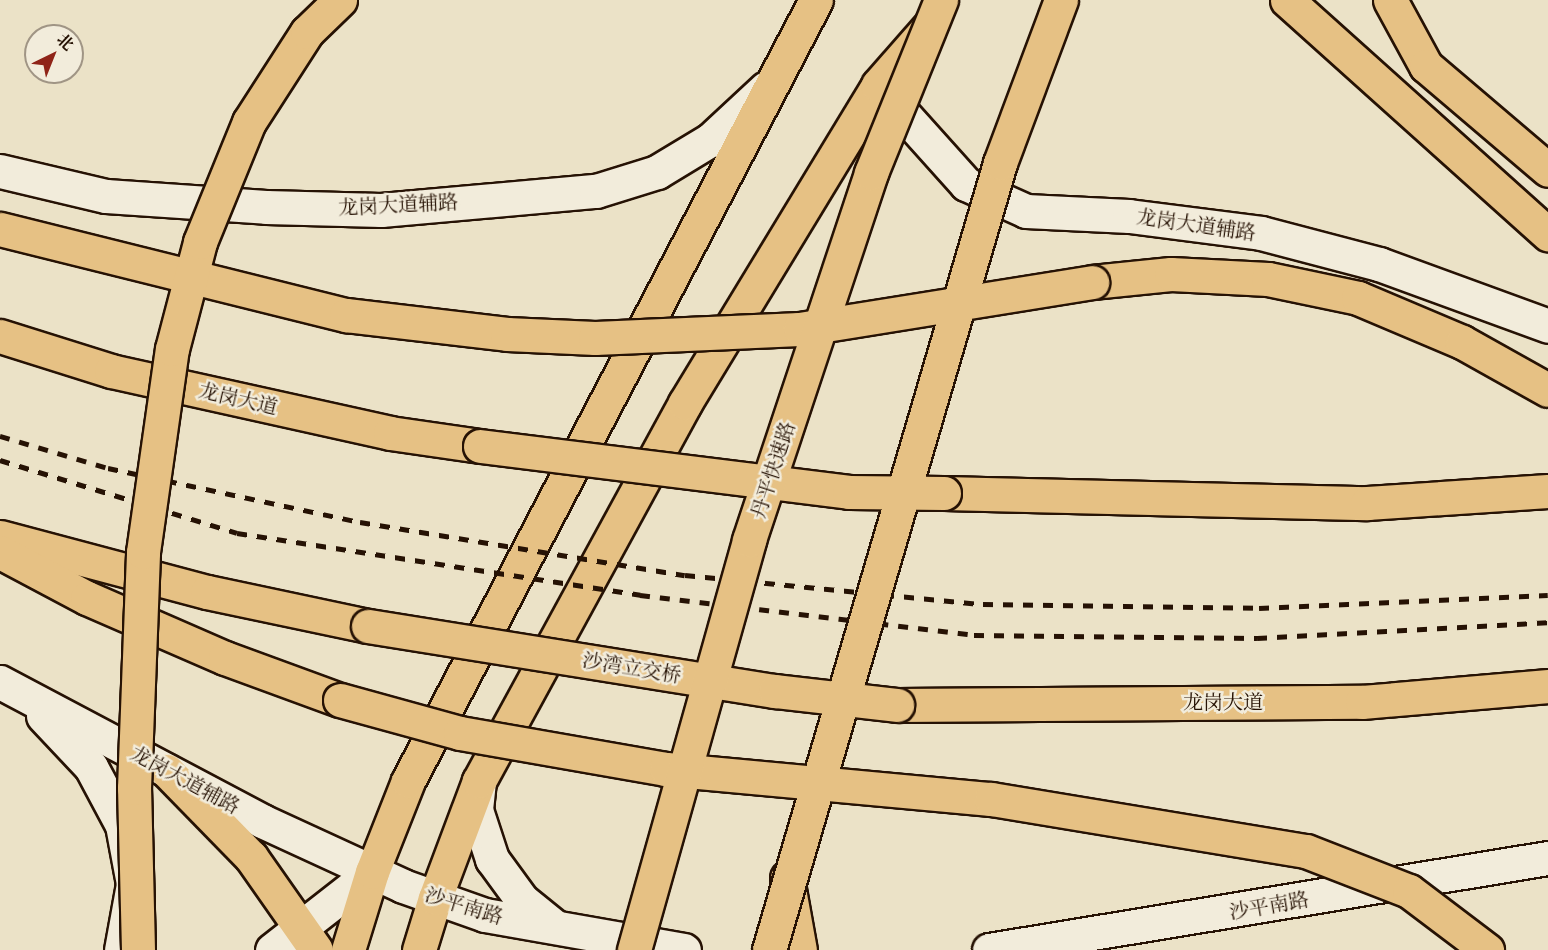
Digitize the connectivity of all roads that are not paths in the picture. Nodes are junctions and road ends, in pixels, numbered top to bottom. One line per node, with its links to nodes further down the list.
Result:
1 (339, 0): 35 (main road, bridge)
2 (816, 0): 9 (main road)
3 (941, 0): 33 (main road, 丹平快速路, bridge)
4 (951, 0): 8 (main road)
5 (1061, 0): 28 (main road, bridge)
6 (1287, 0): 13 (main road)
7 (1390, 0): 10 (main road)
8 (878, 85): 14 (main road, 龙岗大道辅路); 24 (main road)
9 (766, 88): 11 (main road, 龙岗大道辅路); 27 (main road)
10 (1548, 170)
11 (0, 171)
12 (0, 229): 16 (main road, bridge)
13 (1548, 234)
14 (1548, 326)
15 (0, 336): 17 (main road, 龙岗大道, bridge)
16 (1548, 390)
17 (1548, 491)
18 (0, 537): 22 (main road, 沙湾立交桥, bridge)
19 (0, 552): 44 (main road, bridge)
20 (0, 684): 23 (main road, 龙岗大道辅路); 34 (main road)
21 (1548, 687): 22 (main road, 龙岗大道)
22 (897, 705)
23 (167, 771): 27 (main road, 龙岗大道辅路); 32 (main road)
24 (479, 781): 30 (main road); 31 (main road)
25 (1548, 858): 26 (main road, 沙平南路)
26 (1500, 867): 29 (main road); 43 (main road, 沙平南路)
27 (372, 872): 30 (main road, 沙平南路); 32 (main road); 37 (main road)
28 (787, 877): 41 (main road, bridge); 42 (main road, bridge)
29 (1548, 878)
30 (435, 898): 31 (main road, 沙平南路); 38 (main road)
31 (560, 931): 33 (main road, 沙平南路)
32 (309, 940): 36 (main road)
33 (635, 946): 39 (main road); 40 (main road, 沙平南路)
34 (121, 950)
35 (138, 950)
36 (272, 950)
37 (348, 950)
38 (419, 950)
39 (599, 950)
40 (684, 950)
41 (769, 950)
42 (800, 950)
43 (989, 950)
44 (1487, 950)

